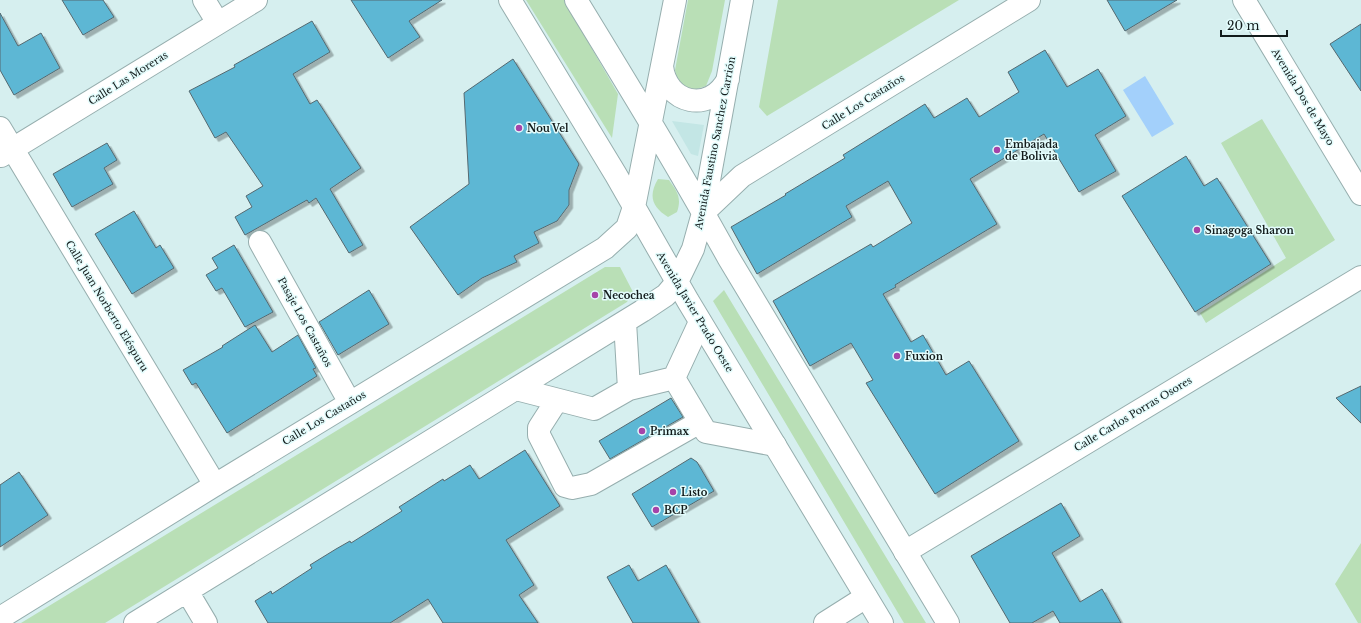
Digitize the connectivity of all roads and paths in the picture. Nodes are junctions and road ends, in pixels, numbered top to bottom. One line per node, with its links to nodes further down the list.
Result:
1 (204, 0): 9 (street)
2 (256, 0): 9 (street, Calle Las Moreras)
3 (510, 0): 16 (street, Avenida Javier Prado Oeste)
4 (576, 0): 12 (street)
5 (675, 0): 10 (street)
6 (742, 0): 11 (street, Avenida Faustino Sanchez Carrión)
7 (1029, 0): 17 (street, Calle Los Castaños)
8 (1244, 0): 15 (street, Avenida Dos de Mayo)
9 (218, 23): 14 (street, Calle Las Moreras)
10 (662, 66): 11 (street); 12 (street)
11 (728, 79): 17 (street, Avenida Faustino Sanchez Carrión)
12 (651, 123): 16 (street); 17 (street)
13 (0, 128): 14 (street, Calle Juan Norberto Eléspuru)
14 (6, 153): 30 (street, Calle Juan Norberto Eléspuru)
15 (1361, 194)
16 (634, 207): 20 (street, Avenida Javier Prado Oeste); 27 (street, Calle Los Castaños)
17 (703, 213): 20 (street, Avenida Faustino Sanchez Carrión); 31 (street)
18 (260, 242): 27 (street, Pasaje Los Castaños)
19 (1361, 277): 31 (street, Calle Carlos Porras Osores)
20 (677, 282): 21 (street); 22 (street, Avenida Javier Prado Oeste)
21 (625, 322): 24 (street); 25 (street)
22 (700, 322): 23 (street); 29 (street, Avenida Javier Prado Oeste)
23 (674, 378): 25 (street); 28 (street)
24 (516, 389): 26 (street); 32 (street)
25 (629, 389): 26 (street)
26 (557, 400): 28 (street)
27 (350, 403): 30 (street, Calle Los Castaños)
28 (700, 422): 29 (street)
29 (775, 445): 33 (street, Avenida Javier Prado Oeste)
30 (215, 485): 34 (street, Calle Los Castaños)
31 (905, 552): 39 (street)
32 (187, 591): 35 (street); 36 (street)
33 (866, 597): 37 (street); 38 (street, Avenida Javier Prado Oeste)
34 (0, 618)
35 (134, 623)
36 (206, 623)
37 (824, 623)
38 (882, 623)
39 (948, 623)

